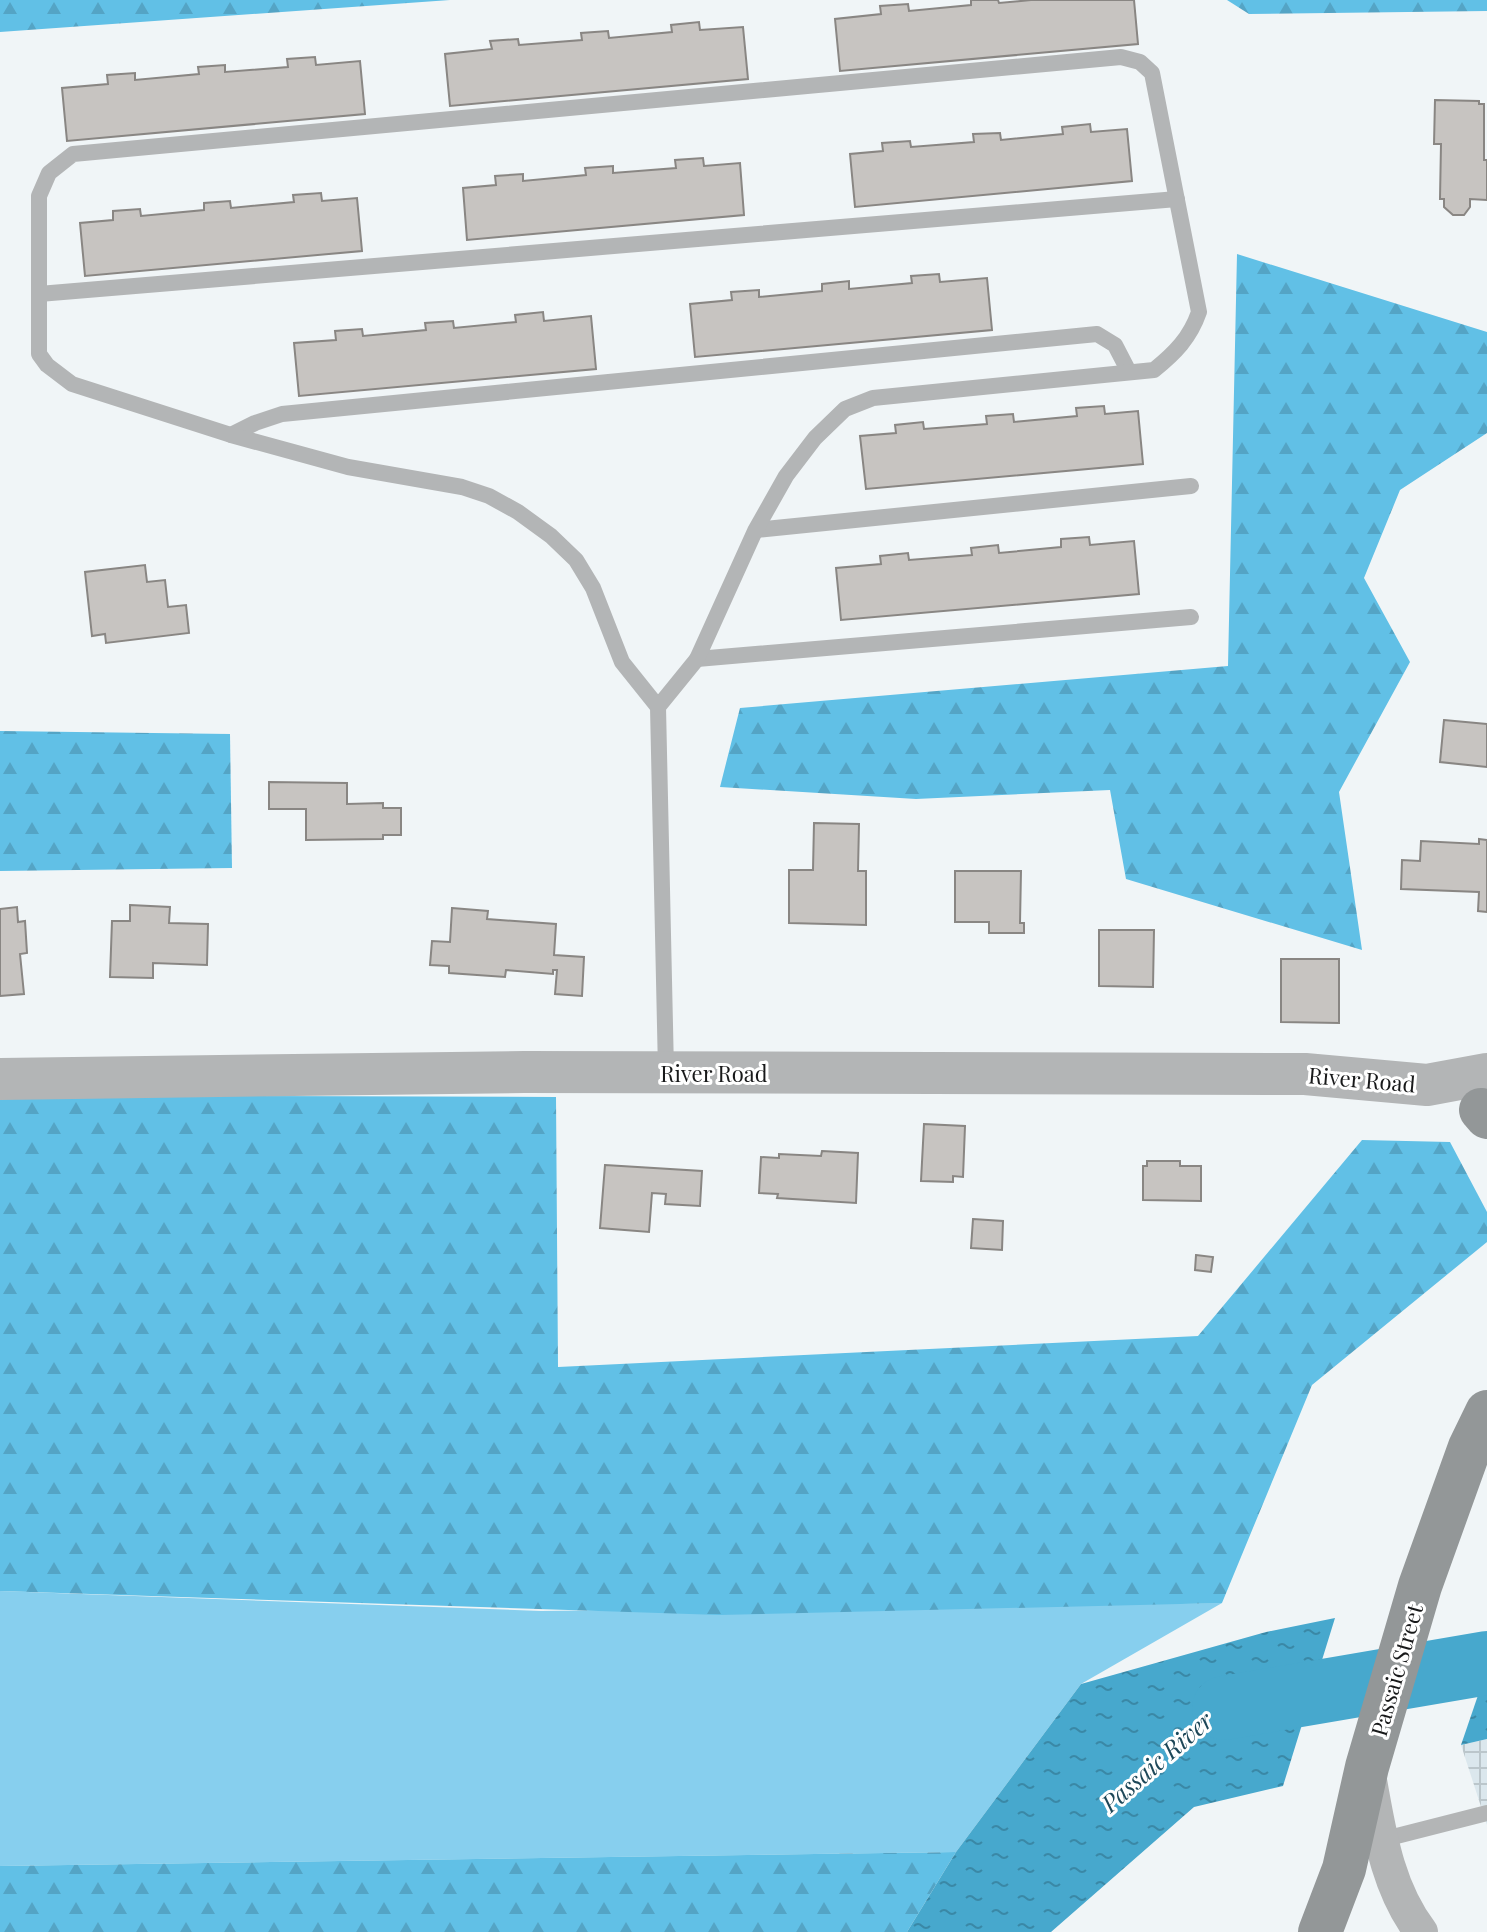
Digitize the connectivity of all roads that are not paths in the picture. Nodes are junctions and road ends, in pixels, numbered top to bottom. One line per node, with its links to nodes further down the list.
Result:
1 (1177, 199): 2 (lane); 2 (lane); 3 (lane)
2 (39, 294): 4 (lane)
3 (1129, 372): 4 (lane); 6 (lane)
4 (231, 435): 9 (lane)
5 (1191, 486): 6 (lane)
6 (756, 530): 8 (lane)
7 (1191, 617): 8 (lane)
8 (697, 659): 9 (lane)
9 (658, 707): 10 (lane)
10 (666, 1073): 11 (street, River Road); 12 (street, River Road)
11 (0, 1079)
12 (1486, 1103)
13 (1487, 1412): 14 (main road, Passaic Street)
14 (1367, 1767): 16 (street); 17 (main road, Passaic Street)
15 (1487, 1813): 16 (lane)
16 (1381, 1840): 18 (street)
17 (1320, 1932)
18 (1421, 1932)

